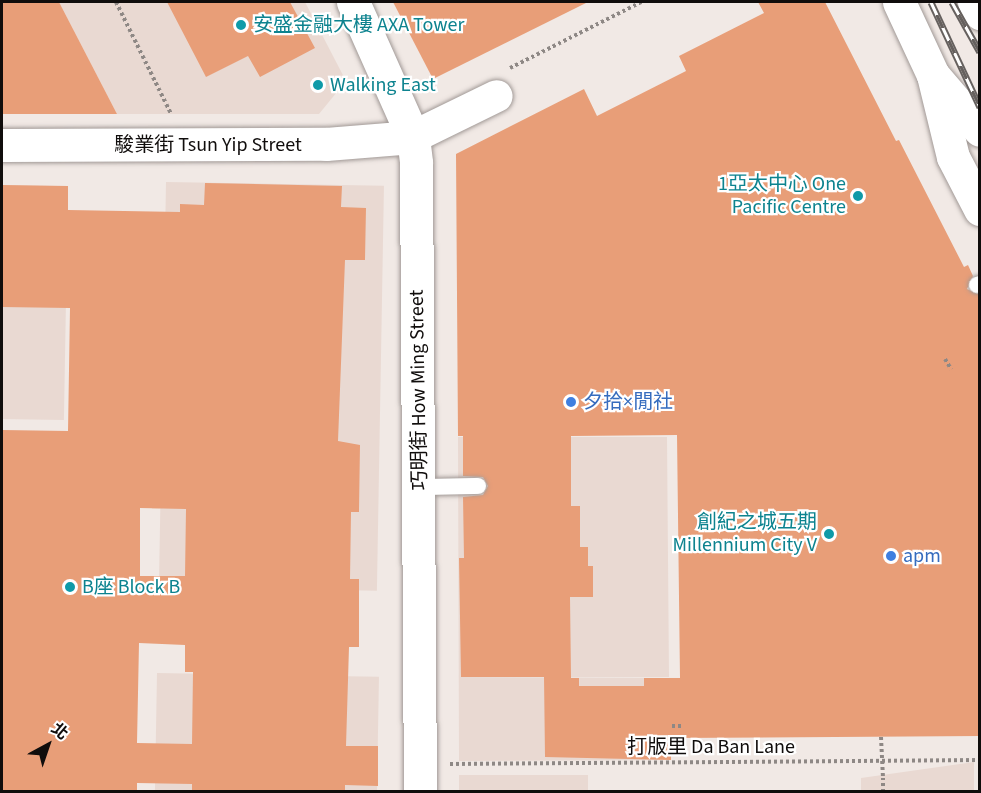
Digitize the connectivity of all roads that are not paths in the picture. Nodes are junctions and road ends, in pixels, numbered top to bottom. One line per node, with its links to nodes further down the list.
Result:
1 (353, 2): 8 (main road, 巧明街 How Ming Street)
2 (899, 2): 5 (main road)
3 (974, 2): 4 (main road)
4 (980, 13)
5 (933, 75): 7 (main road); 10 (main road)
6 (502, 83): 8 (street)
7 (980, 130)
8 (413, 137): 9 (main road, 駿業街 Tsun Yip Street); 12 (main road, 巧明街 How Ming Street)
9 (2, 145)
10 (980, 209)
11 (478, 486): 12 (lane)
12 (421, 487): 13 (main road, 巧明街 How Ming Street)
13 (420, 792)

